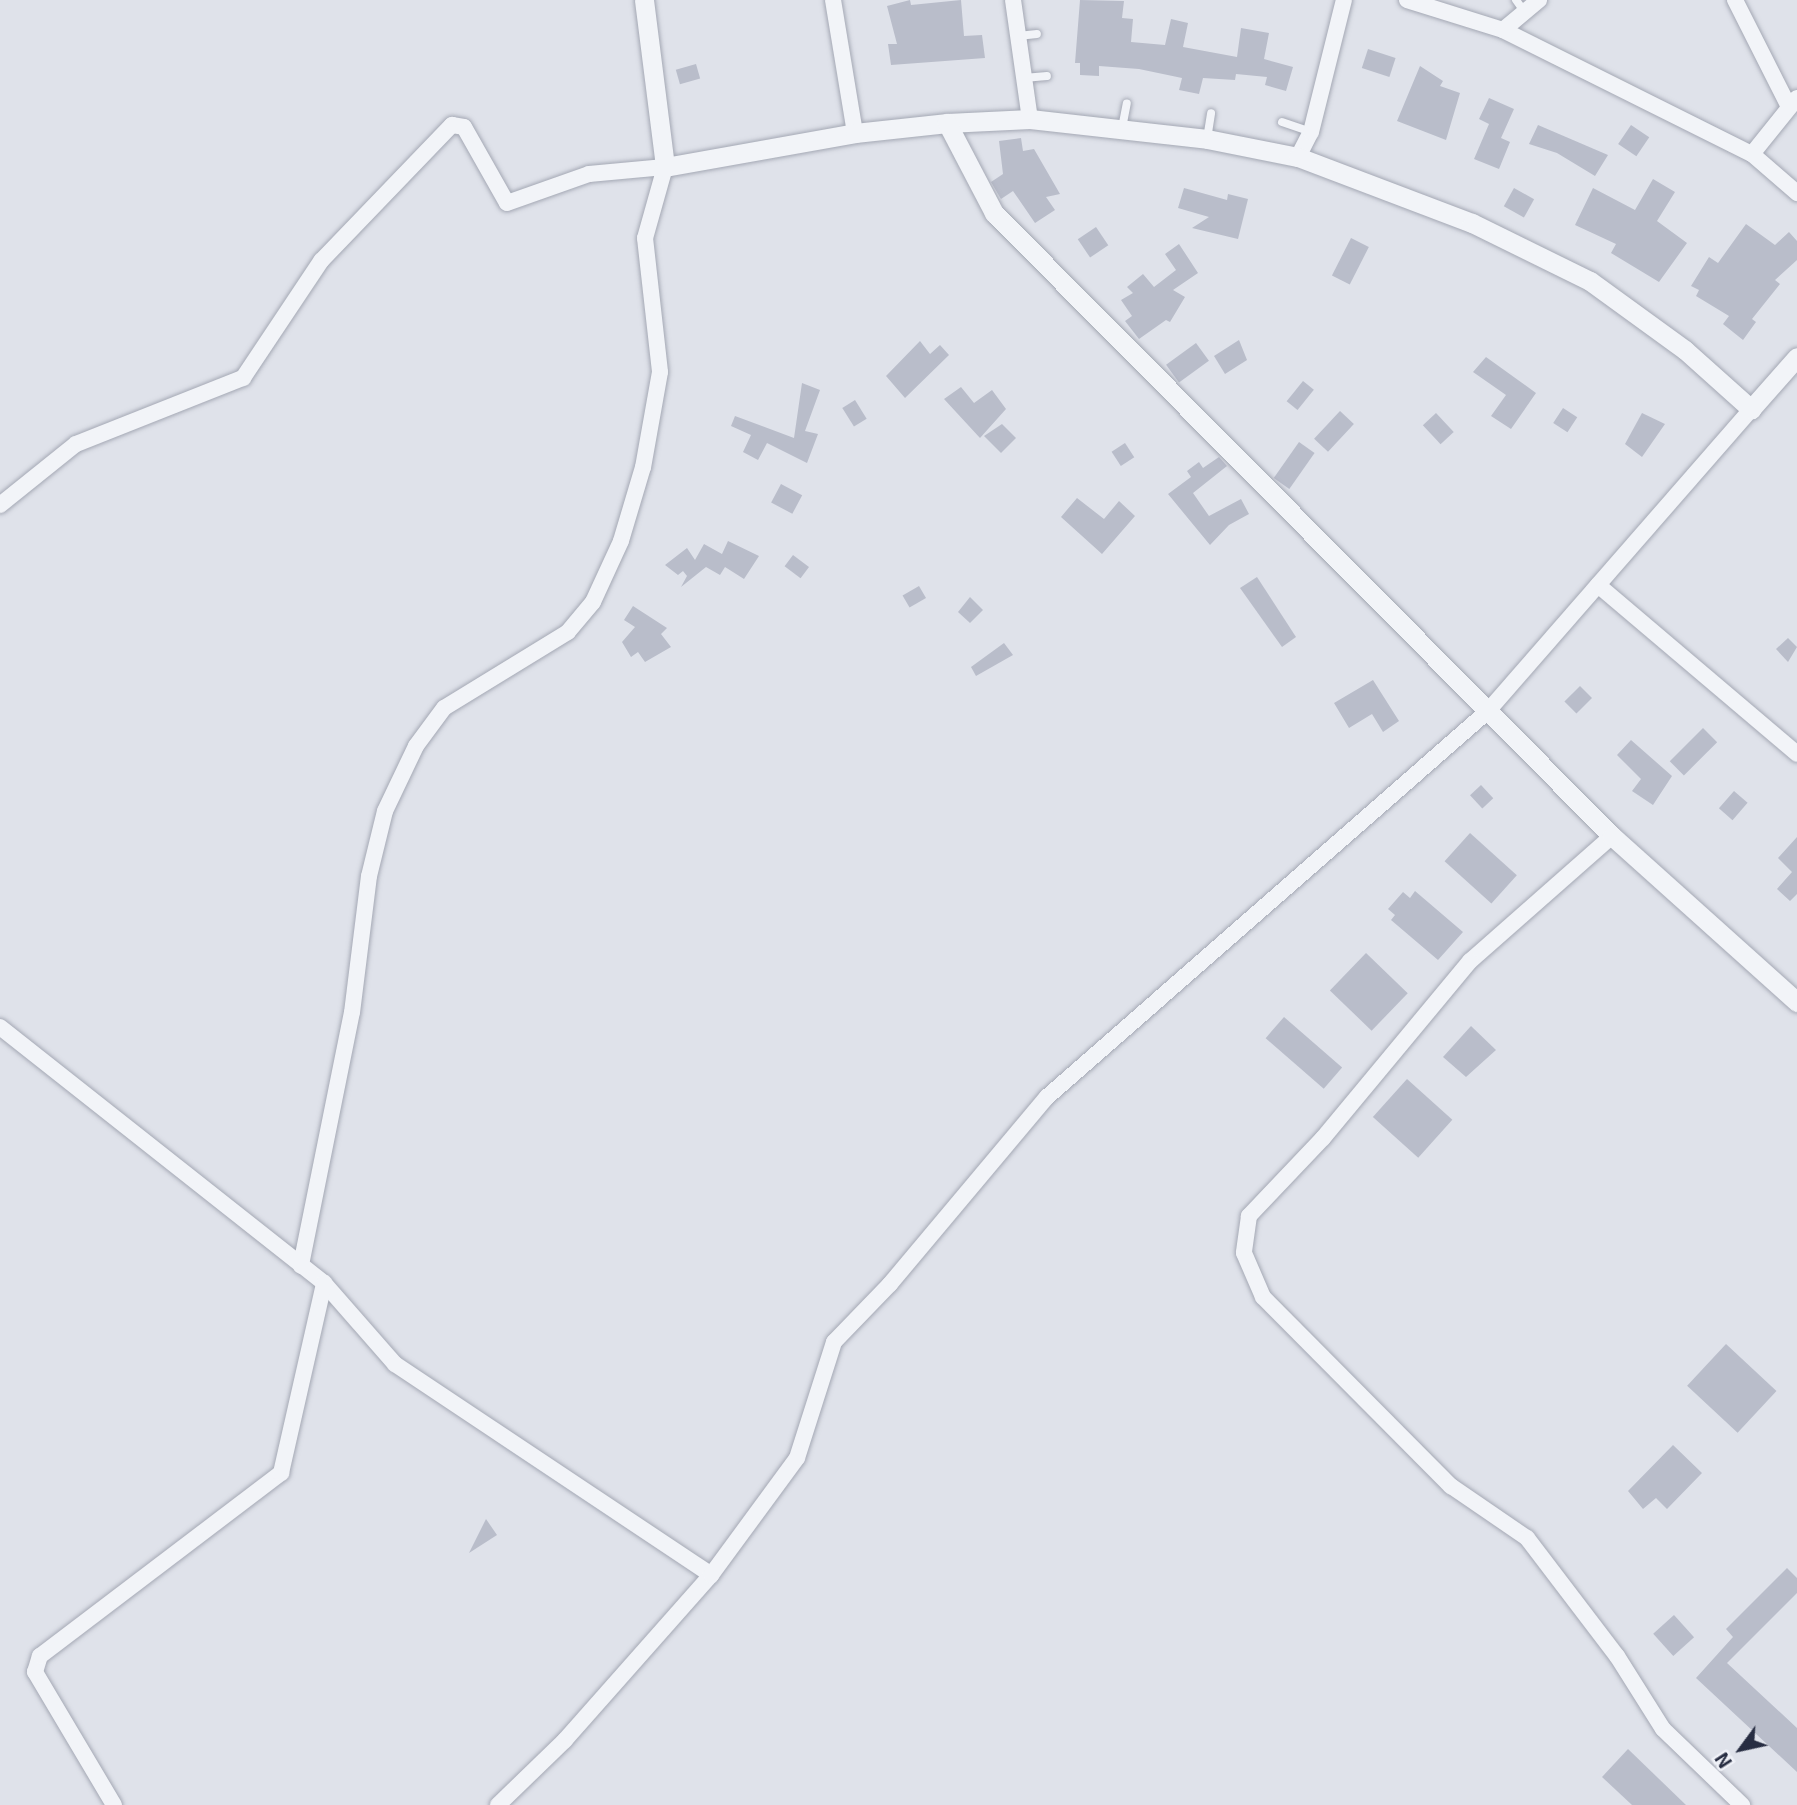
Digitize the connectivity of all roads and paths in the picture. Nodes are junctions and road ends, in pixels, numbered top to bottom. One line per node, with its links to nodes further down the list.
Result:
1 (644, 0): 26 (street)
2 (834, 0): 22 (street)
3 (1013, 0): 11 (street)
4 (1344, 0): 21 (street)
5 (1407, 0): 9 (street)
6 (1539, 0): 8 (street)
7 (1735, 0): 14 (street)
8 (1520, 6): 9 (street)
9 (1503, 30): 24 (street)
10 (1037, 34): 11 (lane)
11 (1018, 36): 13 (street)
12 (1047, 76): 13 (lane)
13 (1024, 78): 17 (street)
14 (1793, 102): 24 (street)
15 (1127, 103): 20 (lane)
16 (1212, 113): 23 (lane)
17 (1030, 119): 19 (street); 20 (street)
18 (1282, 121): 21 (lane)
19 (947, 123): 22 (street); 32 (street)
20 (1122, 128): 23 (street)
21 (1311, 132): 25 (street)
22 (855, 133): 26 (street)
23 (1207, 139): 25 (street)
24 (1752, 154): 27 (street)
25 (1298, 157): 29 (street)
26 (665, 167): 30 (street); 37 (street)
27 (1797, 192)
28 (1797, 357): 29 (street)
29 (1751, 409): 31 (street)
30 (0, 505)
31 (1598, 585): 32 (street); 33 (street)
32 (1488, 711): 34 (street); 39 (street)
33 (1797, 754)
34 (1612, 835): 35 (street); 42 (street)
35 (1797, 1002)
36 (0, 1027): 37 (street)
37 (301, 1266): 38 (street)
38 (324, 1283): 39 (street); 40 (street)
39 (711, 1575): 41 (street)
40 (114, 1805)
41 (498, 1805)
42 (1742, 1805)

